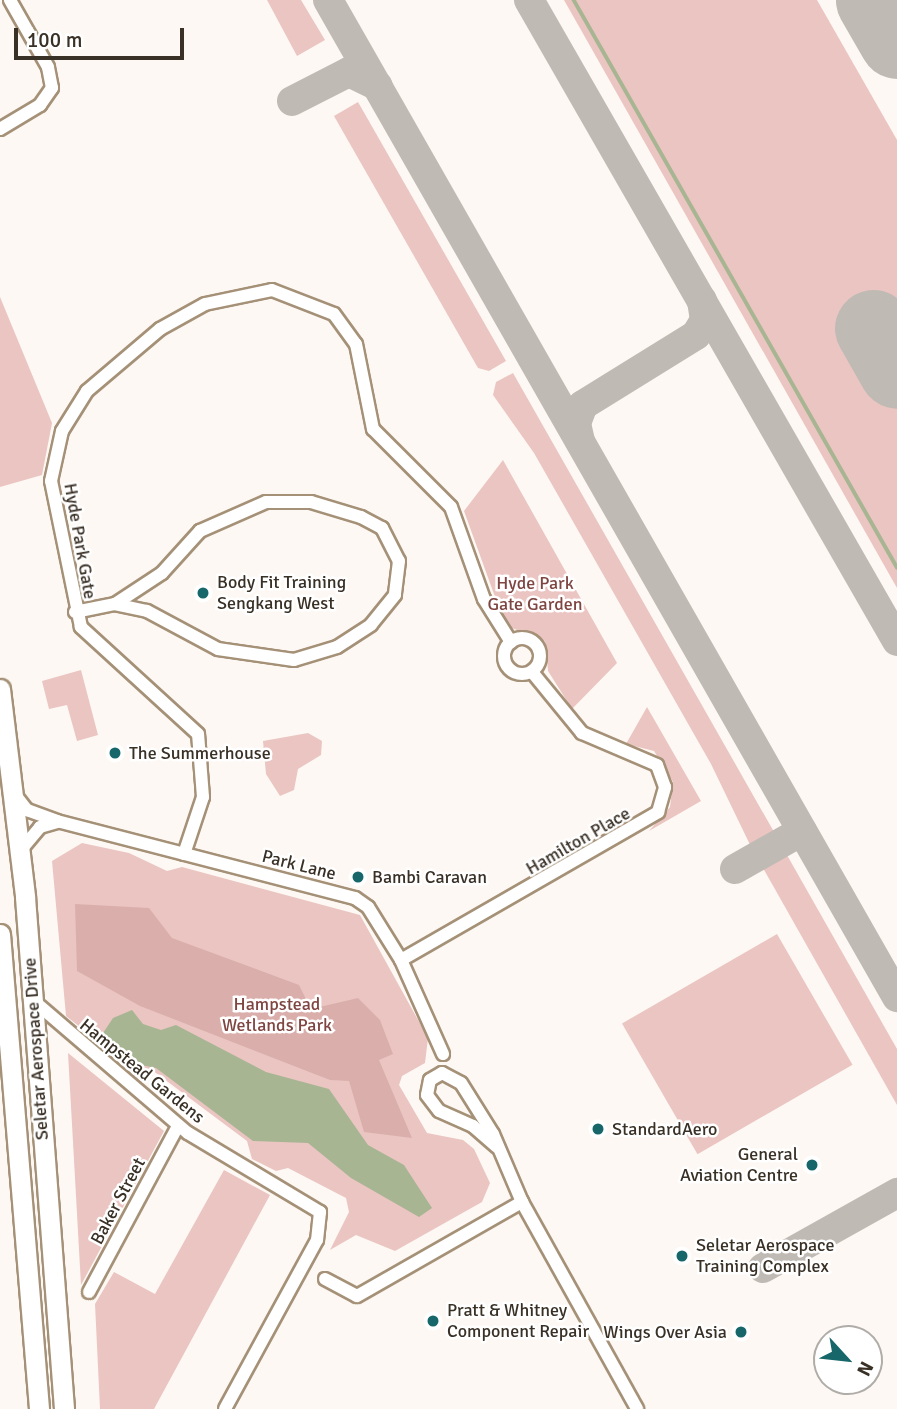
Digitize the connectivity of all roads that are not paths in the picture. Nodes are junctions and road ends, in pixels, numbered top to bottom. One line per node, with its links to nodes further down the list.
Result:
1 (10, 0): 2 (street)
2 (0, 129)
3 (146, 586): 4 (street); 5 (street); 5 (street)
4 (115, 604): 5 (street); 6 (street)
5 (147, 611)
6 (75, 612): 7 (street, Hyde Park Gate); 13 (street, Hyde Park Gate)
7 (511, 642): 8 (street, Hamilton Place); 8 (street)
8 (532, 672): 15 (street, Hamilton Place)
9 (0, 690): 10 (street, Seletar Aerospace Drive)
10 (16, 796): 11 (street, Park Lane); 12 (street, Seletar Aerospace Drive)
11 (57, 821): 12 (street); 13 (street, Park Lane)
12 (20, 851): 16 (street, Seletar Aerospace Drive)
13 (184, 854): 15 (street, Park Lane)
14 (0, 934): 24 (street, Seletar Aerospace Drive)
15 (401, 960): 17 (street, Park Lane)
16 (33, 999): 18 (street, Hampstead Gardens); 23 (street, Seletar Aerospace Drive)
17 (443, 1054)
18 (178, 1126): 22 (street, Baker Street); 25 (street, Hampstead Gardens)
19 (497, 1147): 19 (street); 20 (street)
20 (522, 1202): 21 (street); 26 (street)
21 (325, 1279)
22 (89, 1292)
23 (63, 1406)
24 (38, 1409)
25 (225, 1409)
26 (637, 1409)

